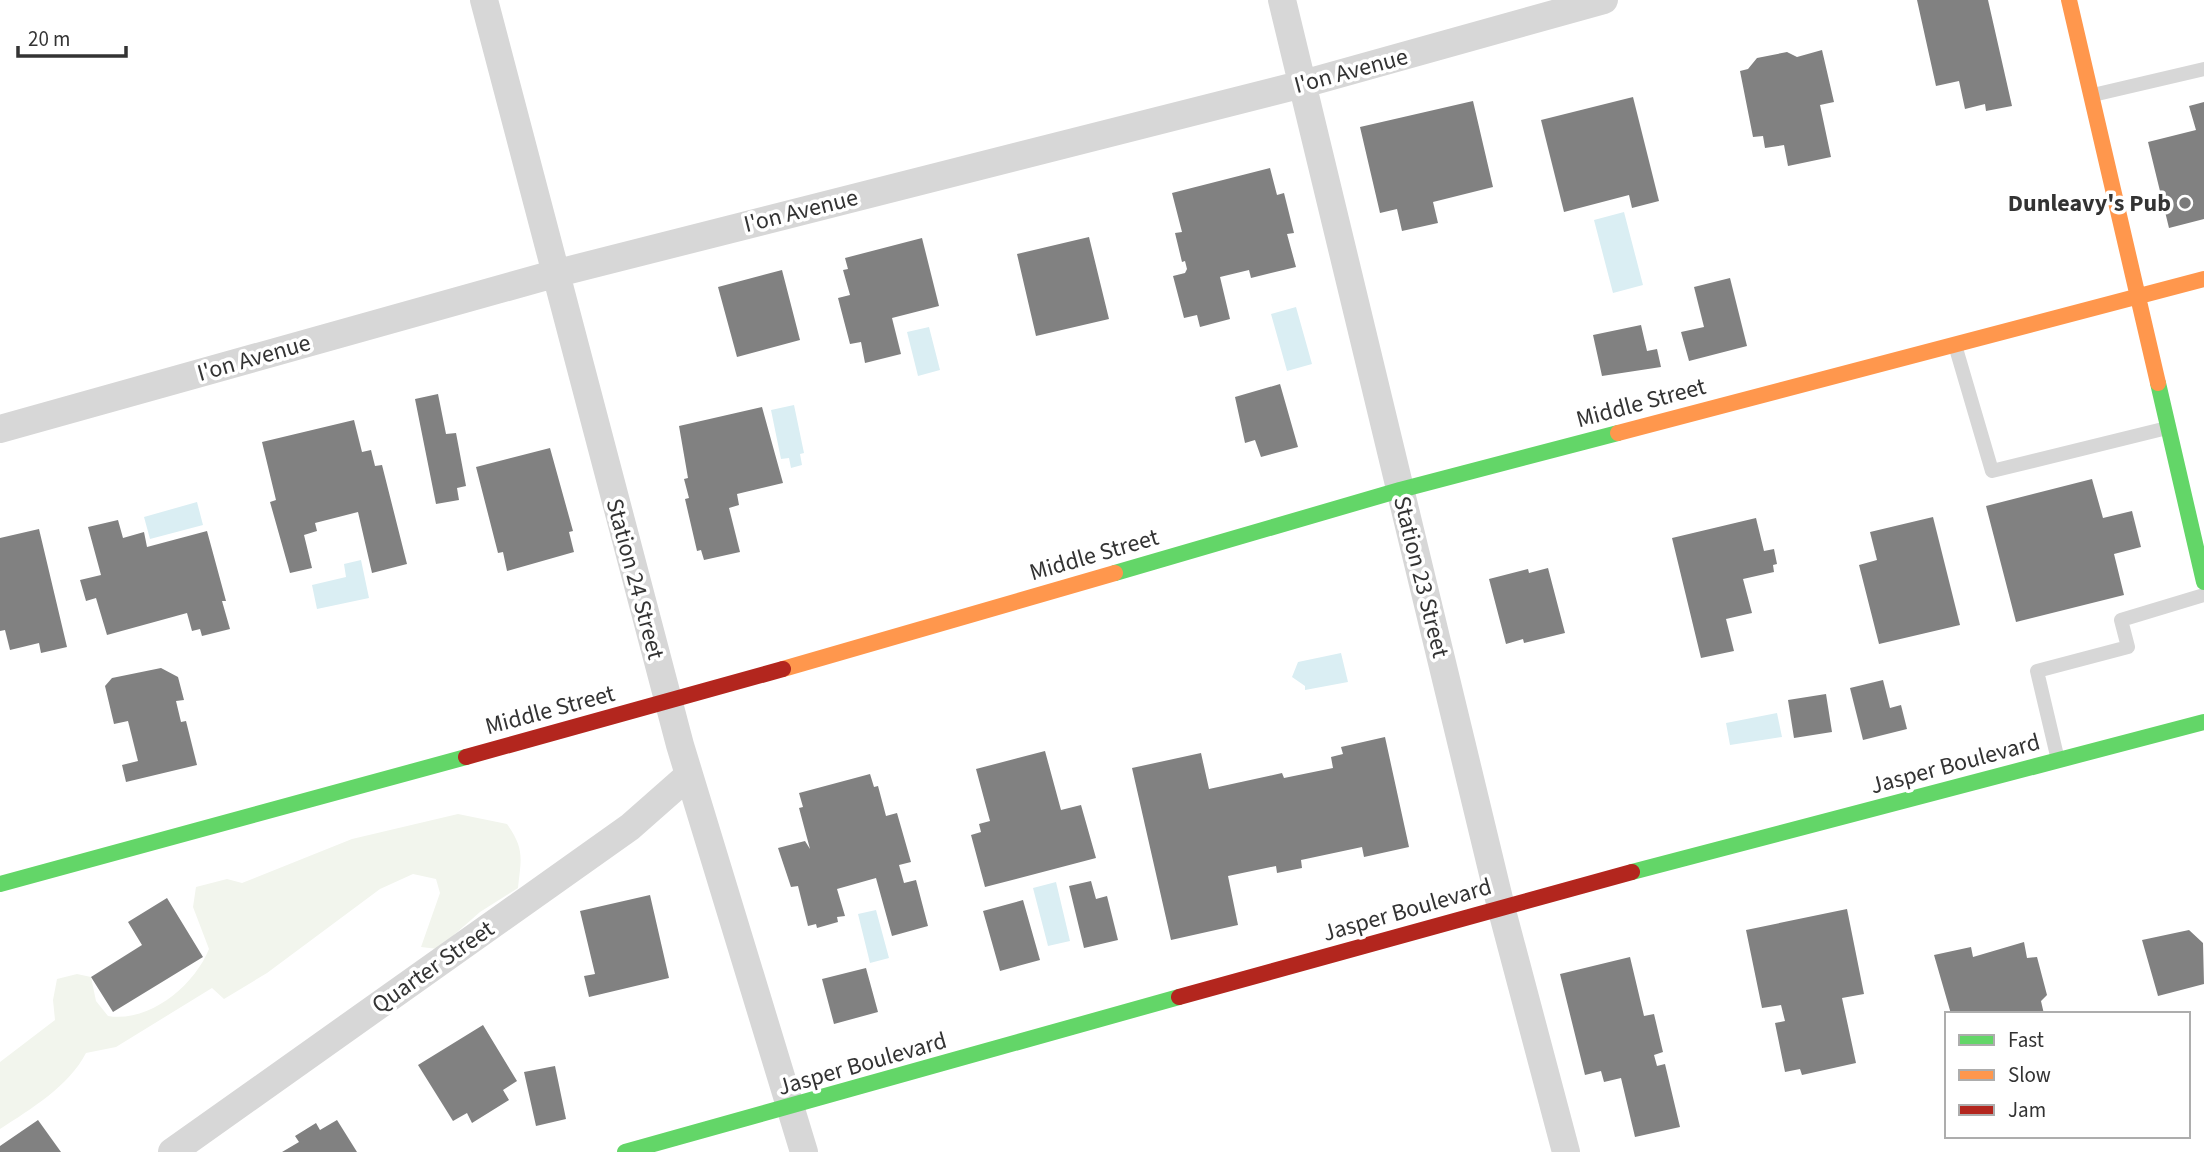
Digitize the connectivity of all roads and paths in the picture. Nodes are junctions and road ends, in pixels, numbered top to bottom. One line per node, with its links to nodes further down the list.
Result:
1 (484, 0): 8 (street, Station 24 Street)
2 (1283, 0): 6 (street, Station 23 Street)
3 (1604, 0): 6 (street, I'on Avenue)
4 (2069, 0): 7 (street)
5 (2204, 69): 7 (lane)
6 (1303, 84): 8 (street, I'on Avenue); 14 (street, Station 23 Street)
7 (2091, 95): 10 (street)
8 (554, 274): 13 (street, I'on Avenue); 18 (street, Station 24 Street)
9 (2204, 279): 10 (street, Middle Street)
10 (2138, 297): 11 (street, Middle Street); 12 (street)
11 (1955, 345): 12 (lane); 14 (street, Middle Street)
12 (2168, 428): 15 (street)
13 (0, 429)
14 (1400, 490): 18 (street, Middle Street); 23 (street, Station 23 Street)
15 (2198, 533): 16 (street)
16 (2204, 582)
17 (2204, 594): 20 (lane)
18 (668, 702): 21 (street, Station 24 Street); 22 (street, Middle Street)
19 (2204, 722): 20 (street, Jasper Boulevard)
20 (2058, 760): 23 (street, Jasper Boulevard)
21 (689, 775): 24 (street, Station 24 Street); 25 (street, Quarter Street)
22 (0, 884)
23 (1501, 907): 24 (street, Jasper Boulevard); 28 (street, Station 23 Street)
24 (793, 1107): 26 (street, Jasper Boulevard); 27 (street, Station 24 Street)
25 (172, 1152)
26 (625, 1152)
27 (804, 1152)
28 (1566, 1152)

